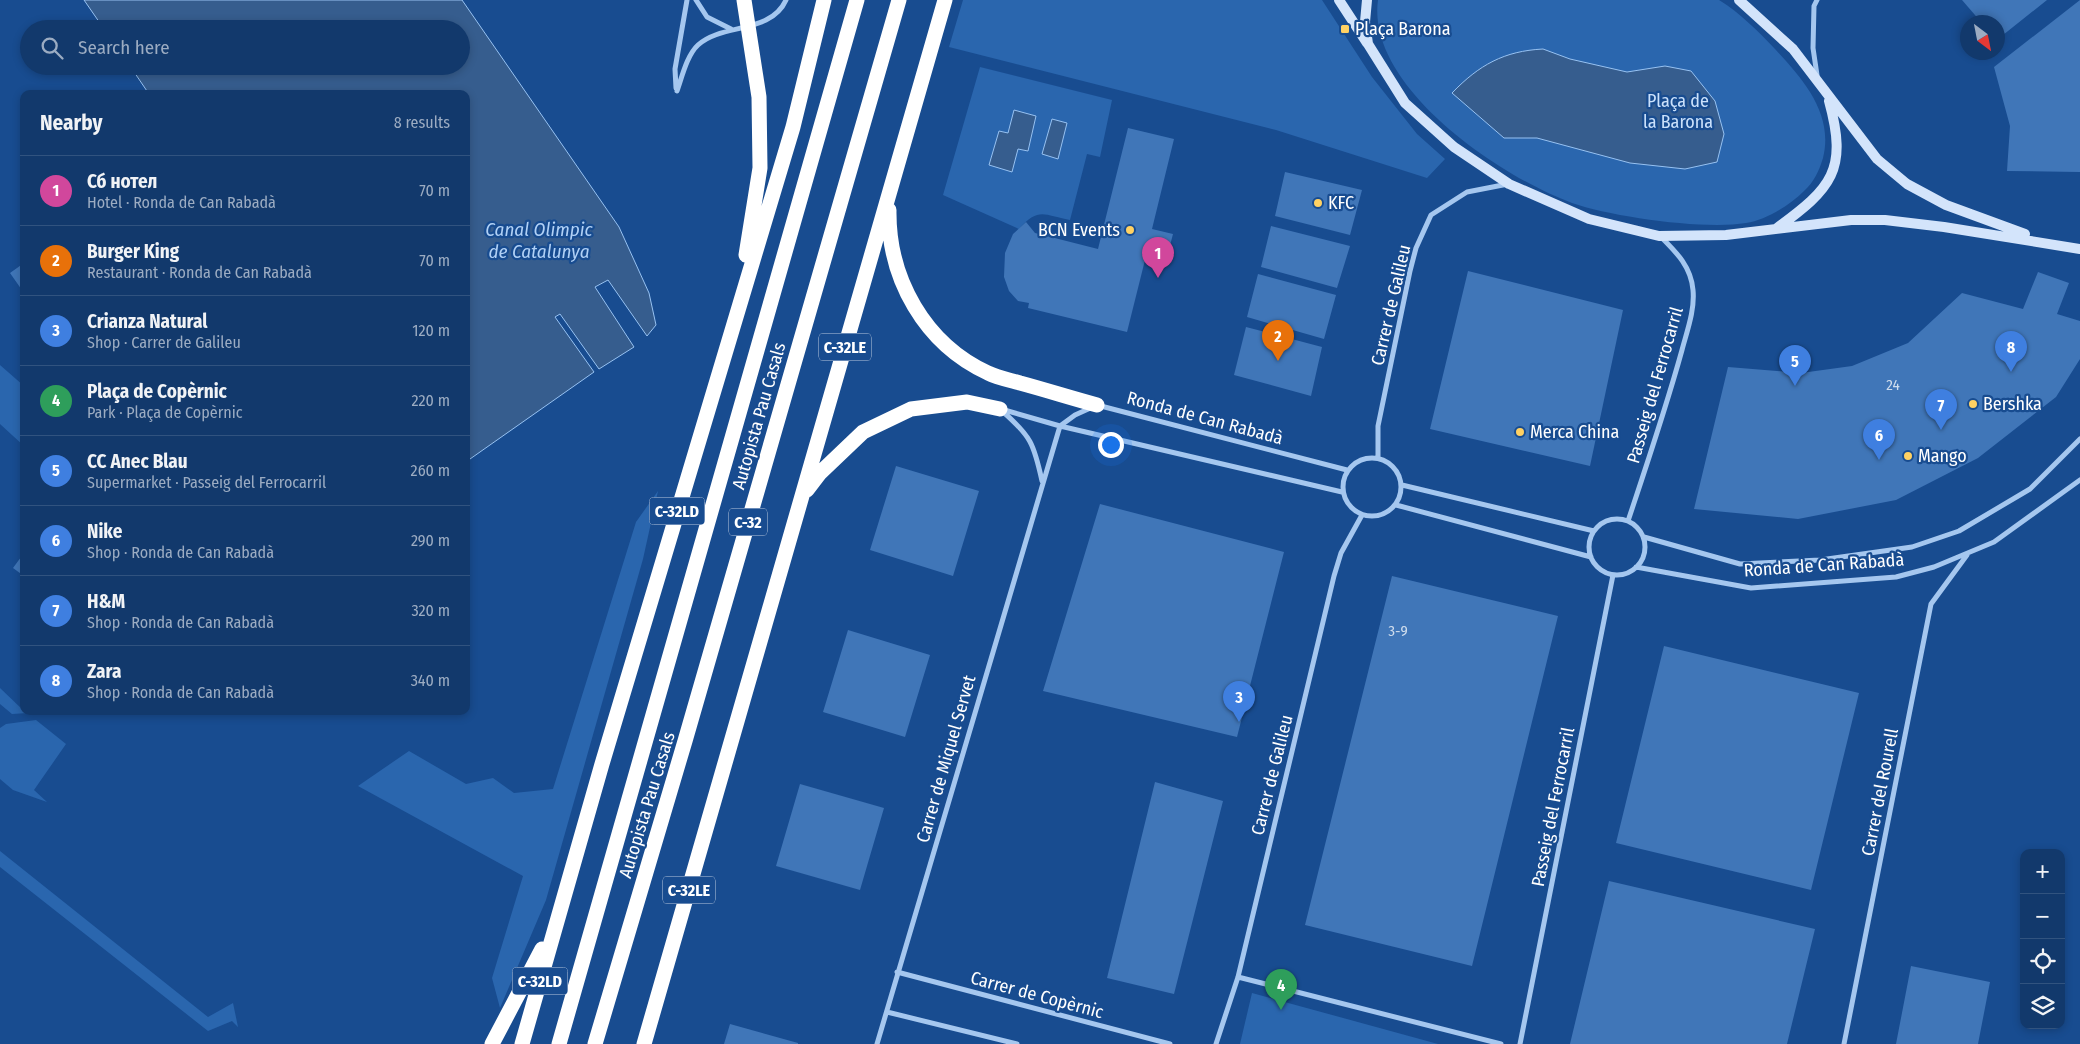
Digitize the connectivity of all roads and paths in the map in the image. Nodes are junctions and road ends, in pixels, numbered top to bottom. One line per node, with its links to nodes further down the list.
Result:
1 (687, 0): 14 (street)
2 (696, 0): 14 (street)
3 (744, 0): 13 (highway)
4 (786, 0): 13 (street)
5 (824, 0): 24 (highway, C-32LD)
6 (857, 0): 51 (highway, Autopista Pau Casals / C-32)
7 (899, 0): 52 (highway, Autopista Pau Casals / C-32)
8 (944, 0): 19 (highway, C-32LE)
9 (1339, 0): 15 (street)
10 (1367, 0): 15 (street)
11 (1739, 0): 16 (street)
12 (1816, 0): 16 (street)
13 (749, 26): 14 (street); 24 (highway)
14 (731, 29)
15 (1368, 44): 18 (street)
16 (1817, 81): 17 (street)
17 (1828, 95): 20 (street); 22 (street)
18 (1509, 184): 21 (street); 29 (street, Carrer de Galileu)
19 (889, 196): 25 (highway); 35 (highway, C-32LE)
20 (1776, 228): 21 (street); 22 (street)
21 (1660, 236): 38 (street, Passeig del Ferrocarril)
22 (2044, 241): 23 (street)
23 (2080, 249)
24 (733, 323): 45 (highway, C-32LD)
25 (1097, 405): 27 (street); 30 (street, Ronda de Can Rabadà)
26 (1000, 409): 27 (street); 32 (street, Carrer de Miquel Servet); 35 (highway)
27 (1060, 426): 32 (street, Carrer de Miquel Servet); 34 (street)
28 (2080, 439): 40 (street, Ronda de Can Rabadà)
29 (1378, 458): 30 (street); 33 (street)
30 (1347, 470): 34 (street)
31 (2080, 480): 41 (street, Ronda de Can Rabadà)
32 (1042, 482): 46 (street, Carrer de Miquel Servet)
33 (1402, 486): 36 (street); 39 (street)
34 (1342, 492): 37 (street)
35 (802, 497): 53 (highway, C-32LE)
36 (1396, 505): 37 (street); 42 (street)
37 (1362, 515): 47 (street, Carrer de Galileu)
38 (1628, 521): 39 (street); 40 (street, Ronda de Can Rabadà)
39 (1594, 531): 42 (street)
40 (1644, 537): 43 (street)
41 (1967, 555): 43 (street, Ronda de Can Rabadà); 60 (street, Carrer del Rourell)
42 (1591, 557): 44 (street)
43 (1636, 567): 44 (street, Ronda de Can Rabadà)
44 (1613, 575): 59 (street, Passeig del Ferrocarril)
45 (558, 919): 49 (highway); 50 (highway, C-32LD)
46 (897, 972): 48 (street, Carrer de Miquel Servet); 56 (street, Carrer de Copèrnic)
47 (1238, 977): 57 (street, Carrer de Galileu); 58 (street)
48 (887, 1012): 54 (street, Carrer de Miquel Servet); 55 (street)
49 (492, 1044)
50 (522, 1044)
51 (559, 1044)
52 (595, 1044)
53 (644, 1044)
54 (877, 1044)
55 (1016, 1044)
56 (1170, 1044)
57 (1216, 1044)
58 (1501, 1044)
59 (1520, 1044)
60 (1844, 1044)

